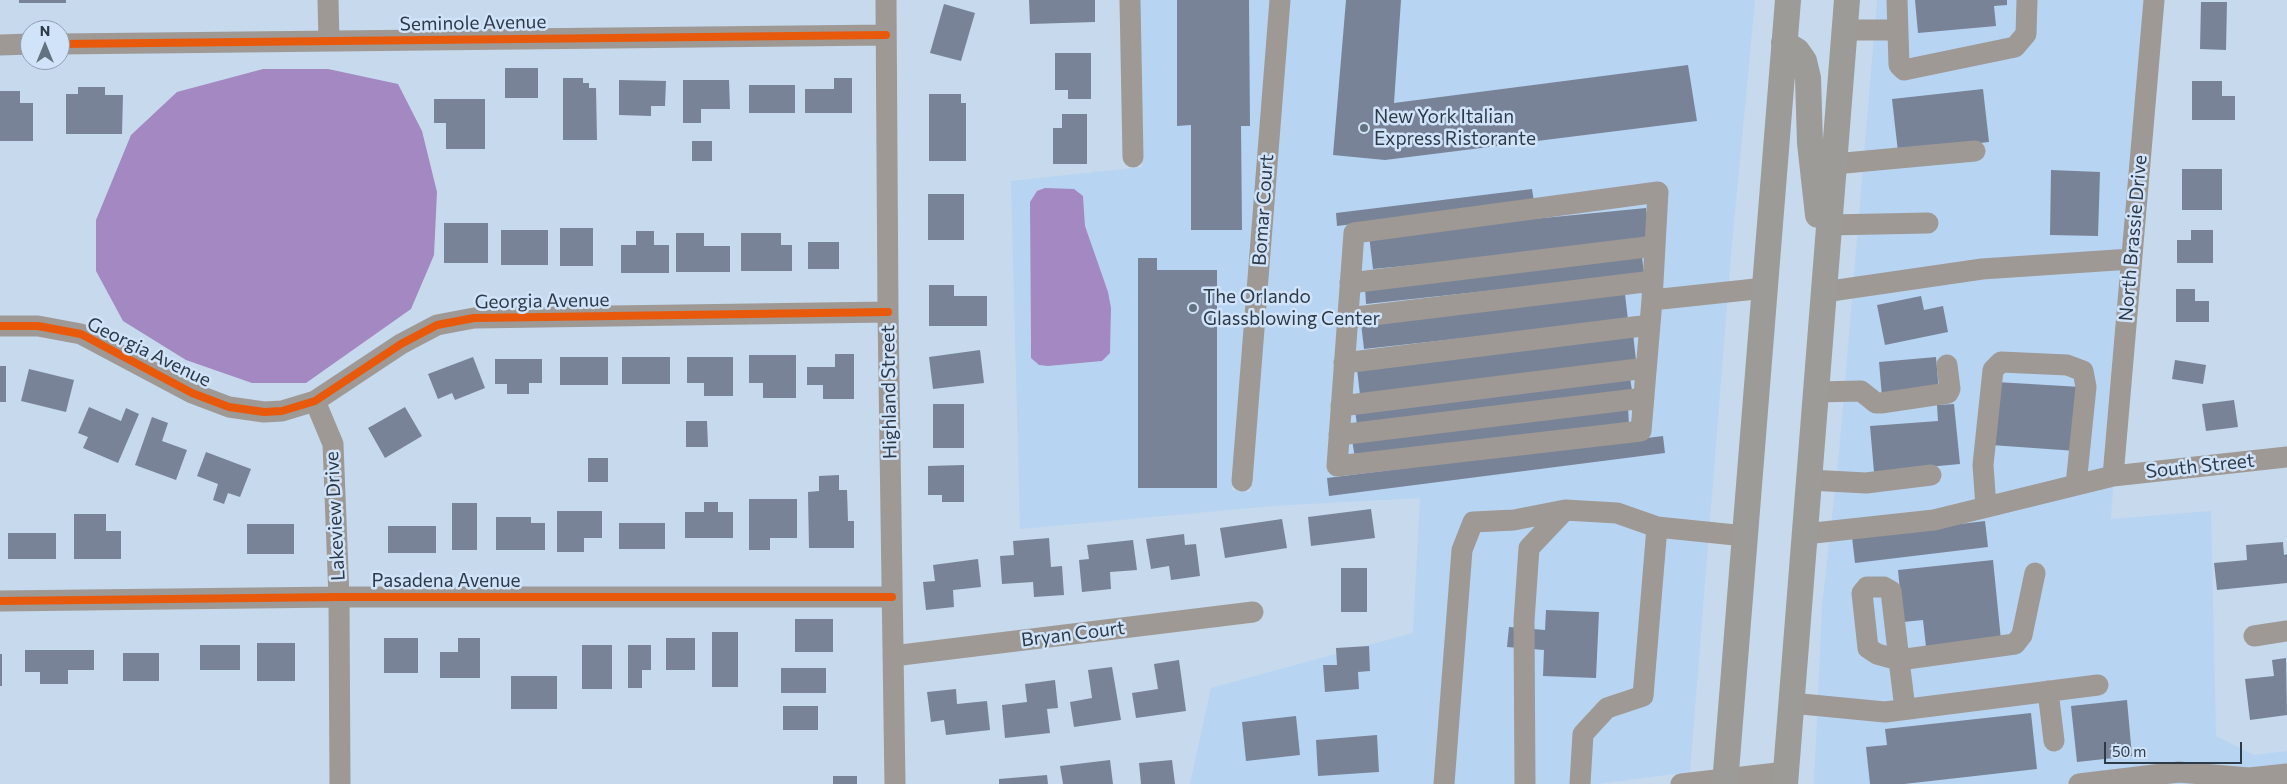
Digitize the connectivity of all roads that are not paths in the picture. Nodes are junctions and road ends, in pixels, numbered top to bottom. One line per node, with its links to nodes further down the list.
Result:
1 (328, 0): 13 (street)
2 (886, 0): 12 (street, Highland Street)
3 (1130, 0): 19 (street)
4 (1280, 0): 44 (street, Bomar Court)
5 (1788, 0): 14 (main road)
6 (1847, 0): 10 (main road)
7 (1897, 0): 11 (street)
8 (2027, 0): 11 (street)
9 (2154, 0): 24 (street, North Brassie Drive)
10 (1844, 30): 11 (street); 20 (main road)
11 (1897, 30)
12 (886, 35): 13 (street, Seminole Avenue); 29 (street, Highland Street)
13 (329, 41): 16 (street, Seminole Avenue)
14 (1784, 43): 26 (main road); 27 (main road)
15 (20, 44): 17 (street)
16 (70, 44)
17 (0, 45)
18 (1975, 151): 20 (street)
19 (1132, 157)
20 (1834, 164): 22 (main road)
21 (1928, 223): 22 (street)
22 (1829, 225): 26 (main road)
23 (1655, 246): 25 (street); 25 (street); 28 (street)
24 (2131, 259): 26 (street); 43 (street, North Brassie Drive)
25 (1350, 284): 30 (street)
26 (1825, 284): 36 (main road)
27 (1765, 288): 28 (street); 51 (main road)
28 (1652, 291): 30 (street); 31 (street)
29 (888, 312): 38 (street, Georgia Avenue); 54 (street, Highland Street)
30 (1348, 318): 33 (street)
31 (1650, 325): 33 (street); 35 (street)
32 (0, 326): 38 (street, Georgia Avenue)
33 (1344, 363): 39 (street)
34 (1947, 365): 36 (street)
35 (1646, 368): 37 (street); 39 (street)
36 (1816, 392): 45 (main road)
37 (1644, 398): 40 (street); 40 (street)
38 (315, 401): 53 (street, Lakeview Drive)
39 (1341, 406): 40 (street)
40 (1339, 435)
41 (2287, 457): 43 (street, South Street)
42 (1931, 475): 45 (street)
43 (2113, 476): 46 (street, South Street)
44 (1242, 480)
45 (1809, 480): 50 (main road)
46 (2076, 485): 47 (street, South Street); 47 (street)
47 (1986, 507): 50 (street, South Street)
48 (1565, 510): 49 (street); 72 (street); 73 (street)
49 (1657, 527): 51 (street); 74 (street)
50 (1805, 534): 62 (main road)
51 (1745, 536): 69 (main road)
52 (2035, 573): 63 (street)
53 (339, 597): 54 (street, Pasadena Avenue); 55 (street, Pasadena Avenue); 70 (street, Lakeview Drive)
54 (892, 597): 59 (street, Highland Street)
55 (0, 601)
56 (1253, 612): 59 (street, Bryan Court)
57 (2287, 631): 58 (street)
58 (2254, 636)
59 (893, 656): 71 (street, Highland Street)
60 (2098, 685): 61 (street)
61 (2048, 691): 63 (street); 64 (street)
62 (1791, 703): 63 (street); 66 (main road)
63 (1905, 709)
64 (2054, 741)
65 (2287, 774): 68 (street)
66 (1786, 778): 69 (street)
67 (2211, 779): 68 (street); 76 (street)
68 (2266, 780)
69 (1726, 781): 75 (street)
70 (340, 784)
71 (895, 784)
72 (1444, 784)
73 (1525, 784)
74 (1580, 784)
75 (1681, 784)
76 (2079, 784)

